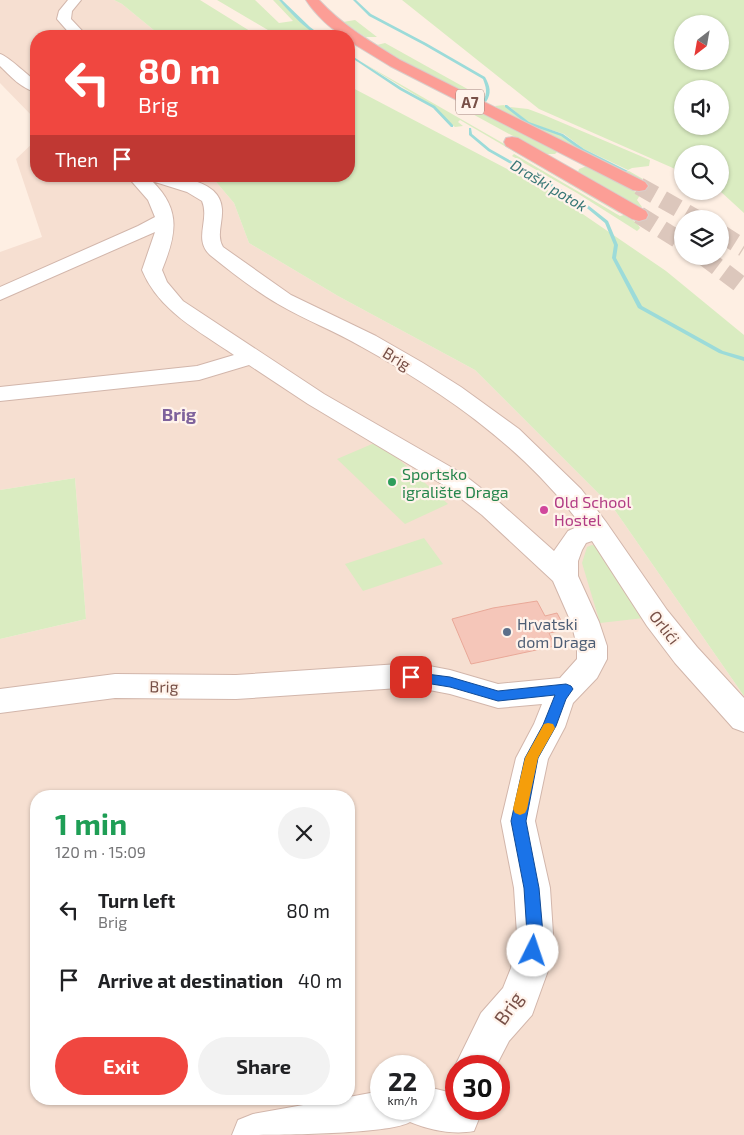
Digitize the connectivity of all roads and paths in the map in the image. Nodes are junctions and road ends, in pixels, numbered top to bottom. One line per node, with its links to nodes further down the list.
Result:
1 (75, 0): 4 (street)
2 (312, 0): 6 (highway, A7)
3 (310, 18): 5 (highway)
4 (73, 30)
5 (325, 30)
6 (344, 30)
7 (355, 38): 13 (highway, A7)
8 (355, 52): 14 (highway, A7)
9 (0, 58): 10 (street)
10 (30, 84)
11 (143, 182): 15 (street, Brig)
12 (172, 182): 19 (street, Brig)
13 (639, 186)
14 (639, 215)
15 (164, 219): 16 (street); 17 (street, Brig)
16 (0, 294)
17 (251, 357): 18 (street); 20 (street, Brig)
18 (0, 394)
19 (597, 528): 20 (street); 23 (street, Orlići)
20 (564, 576): 21 (street, Brig)
21 (566, 689): 22 (street, Brig); 24 (street, Brig)
22 (0, 700)
23 (744, 718)
24 (481, 1055)
25 (370, 1114): 26 (street)
26 (253, 1135)

